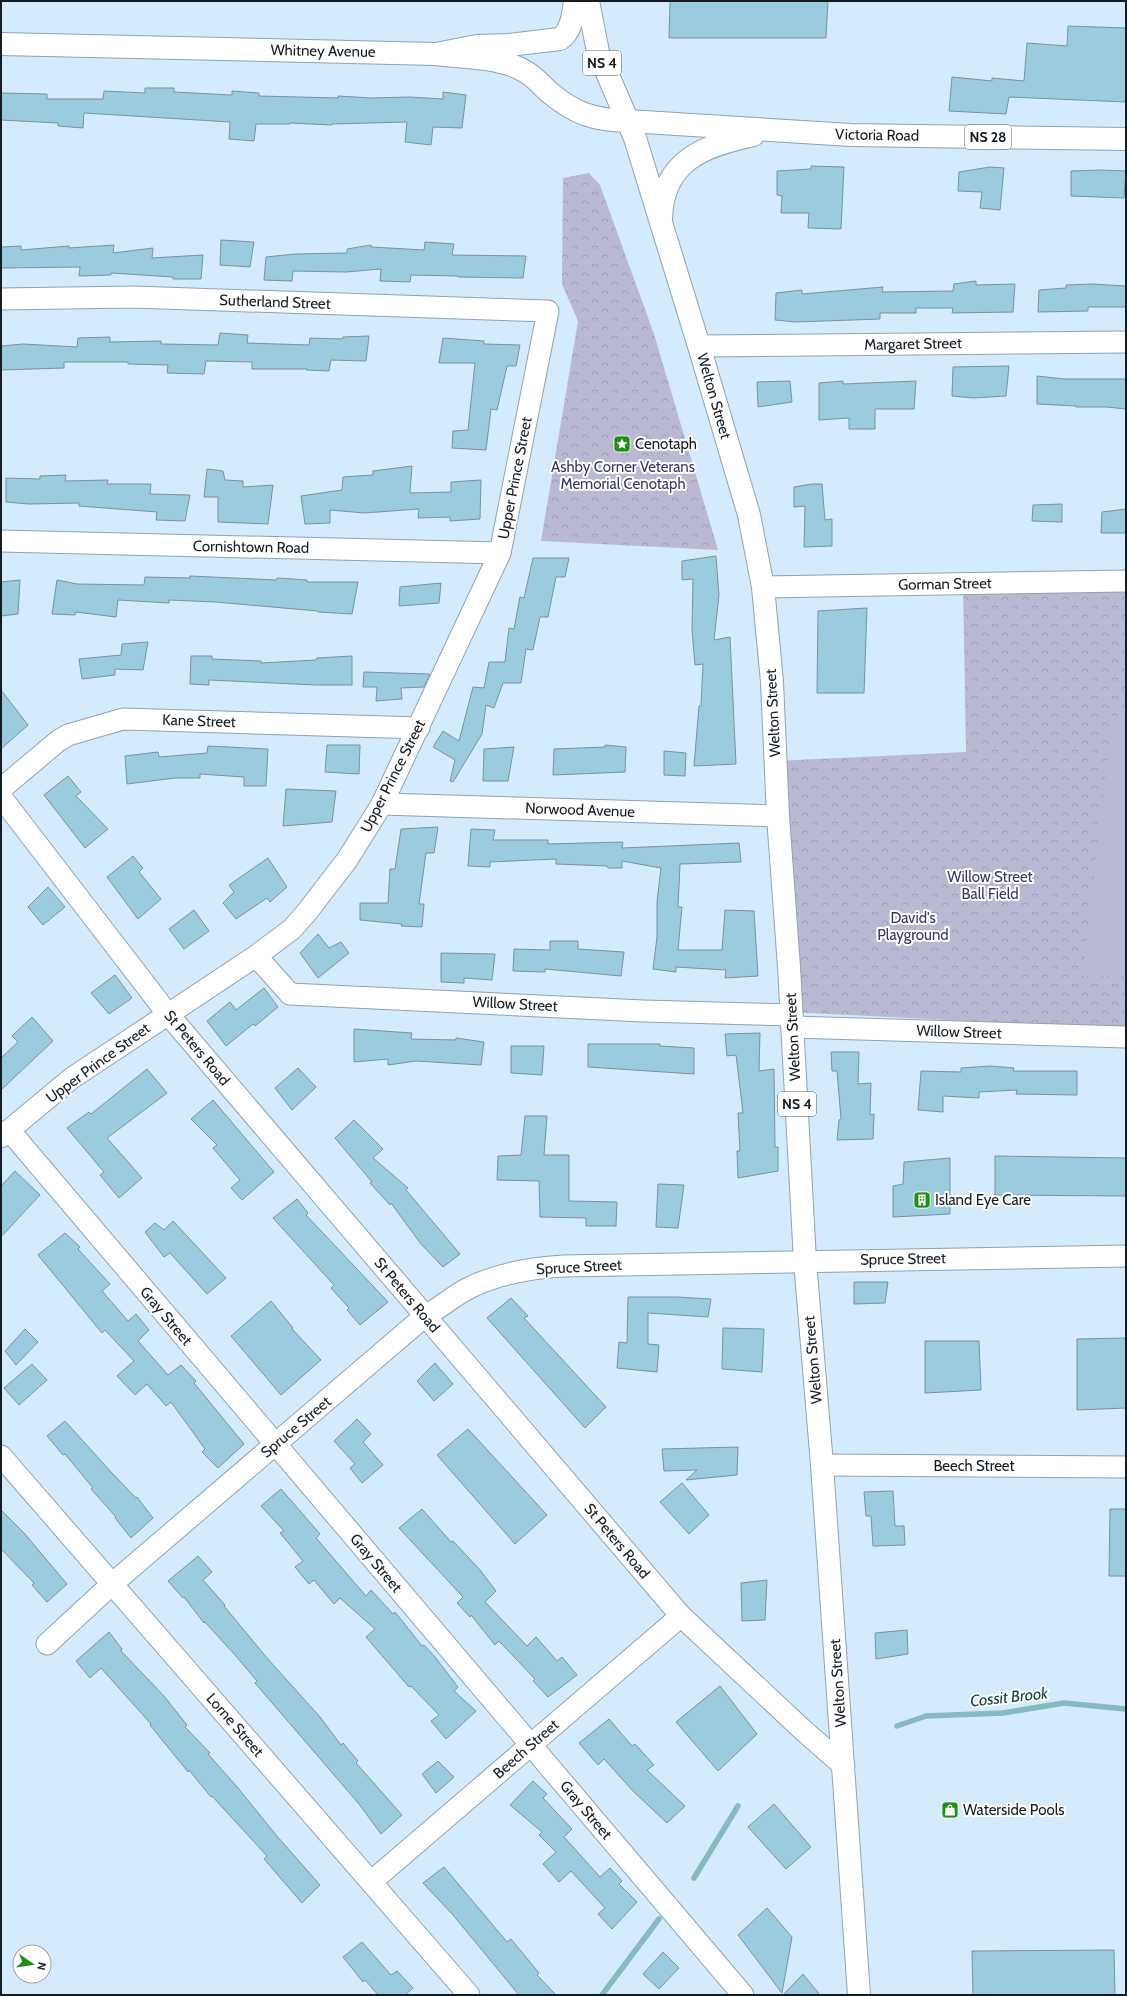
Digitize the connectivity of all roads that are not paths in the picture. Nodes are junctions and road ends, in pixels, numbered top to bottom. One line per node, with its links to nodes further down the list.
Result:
1 (575, 1): 4 (main road)
2 (588, 1): 5 (main road, NS 4)
3 (1, 44): 4 (main road, Whitney Avenue)
4 (436, 54): 5 (main road, Whitney Avenue)
5 (628, 121): 6 (main road, Victoria Road / NS 28); 8 (main road, Welton Street / NS 4)
6 (774, 130): 7 (main road, Victoria Road / NS 28); 8 (main road)
7 (1126, 139)
8 (661, 227): 12 (main road, Welton Street / NS 4)
9 (1, 299): 10 (street, Sutherland Street)
10 (548, 312): 14 (street, Upper Prince Street)
11 (1126, 342): 12 (street, Margaret Street)
12 (699, 346): 16 (main road, Welton Street / NS 4)
13 (1, 540): 14 (street, Cornishtown Road)
14 (500, 553): 17 (street, Upper Prince Street)
15 (1126, 581): 16 (street, Gorman Street)
16 (763, 587): 21 (main road, Welton Street / NS 4)
17 (419, 728): 18 (street, Kane Street); 20 (street, Upper Prince Street)
18 (1, 789)
19 (1, 797): 23 (street, St Peters Road)
20 (382, 804): 21 (street, Norwood Avenue); 22 (street, Upper Prince Street)
21 (778, 816): 24 (main road, Welton Street / NS 4)
22 (256, 956): 23 (street, Upper Prince Street); 24 (street, Willow Street)
23 (168, 1013): 26 (street, Upper Prince Street); 29 (street, St Peters Road)
24 (792, 1021): 25 (street, Willow Street); 28 (main road, Welton Street / NS 4)
25 (1126, 1037)
26 (5, 1134): 30 (street, Gray Street)
27 (1126, 1256): 28 (street, Spruce Street)
28 (805, 1260): 29 (street, Spruce Street); 32 (main road, Welton Street / NS 4)
29 (425, 1316): 30 (street, Spruce Street); 35 (street, St Peters Road)
30 (275, 1444): 34 (street, Spruce Street); 37 (street, Gray Street)
31 (1, 1456): 34 (street, Lorne Street)
32 (822, 1465): 33 (street, Beech Street); 38 (main road, Welton Street / NS 4)
33 (1126, 1467)
34 (112, 1584): 36 (street, Spruce Street); 39 (street, Lorne Street)
35 (681, 1616): 37 (street, Beech Street); 38 (street, St Peters Road)
36 (47, 1644)
37 (531, 1745): 39 (street, Beech Street); 41 (street, Gray Street)
38 (844, 1766): 42 (main road, Welton Street / NS 4)
39 (371, 1882): 40 (street, Lorne Street)
40 (469, 1995)
41 (743, 1995)
42 (859, 1995)

